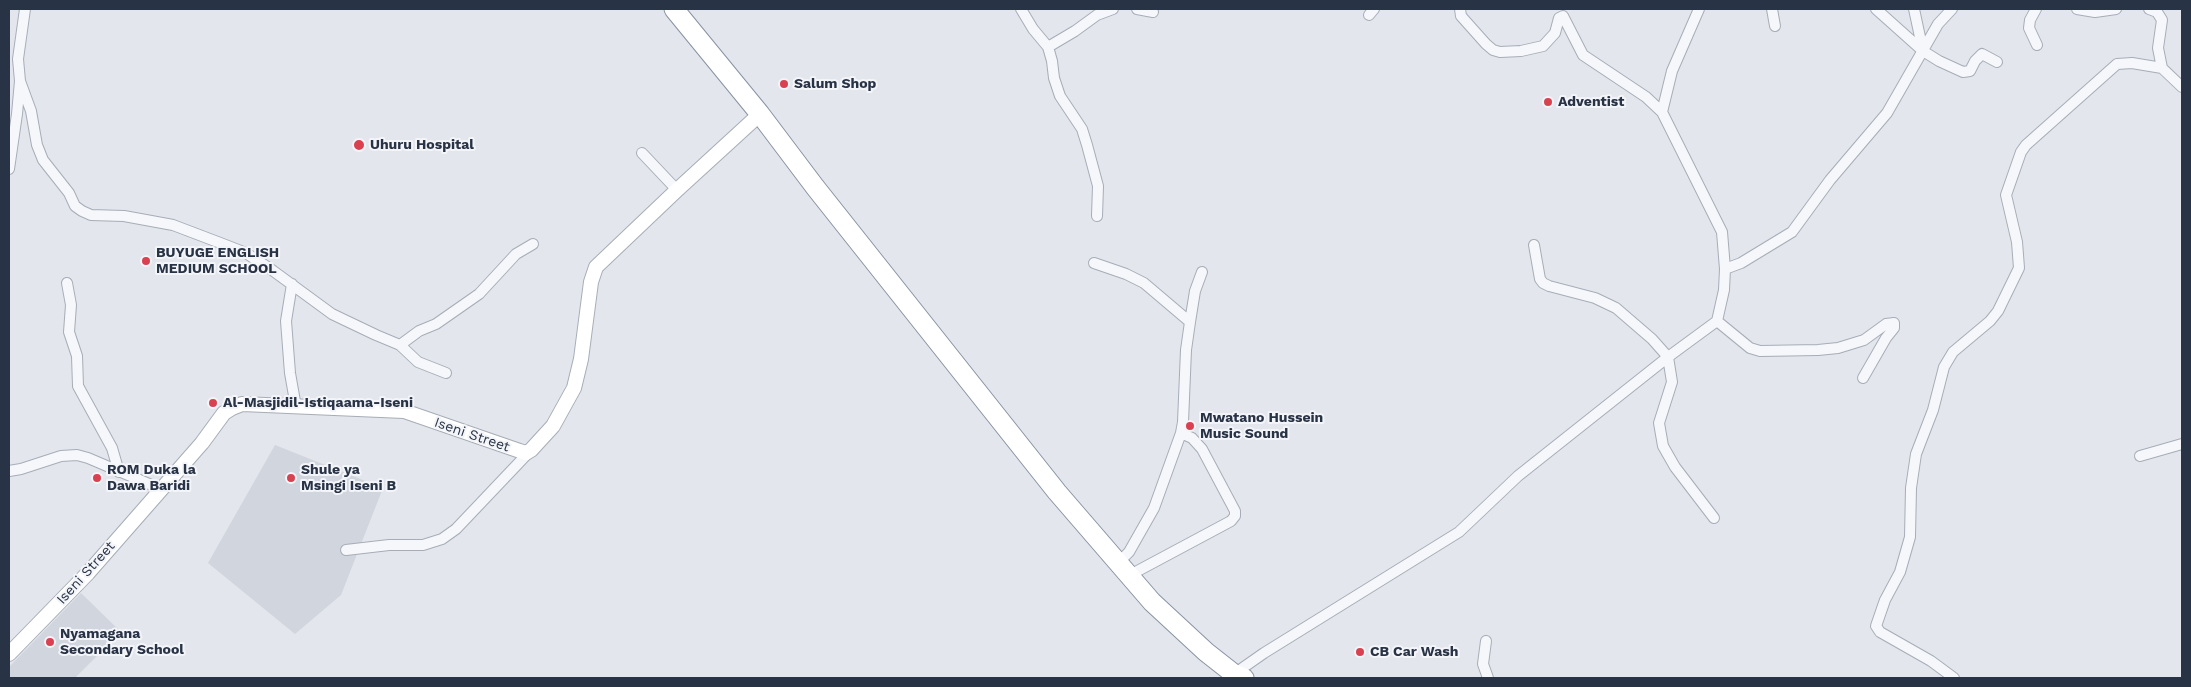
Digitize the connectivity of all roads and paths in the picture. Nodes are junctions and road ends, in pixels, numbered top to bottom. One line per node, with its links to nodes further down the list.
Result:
1 (25, 9): 24 (street)
2 (674, 9): 27 (highway)
3 (1021, 9): 20 (street)
4 (1113, 9): 20 (street)
5 (1137, 9): 16 (street)
6 (1460, 9): 17 (street)
7 (1699, 9): 26 (street)
8 (1772, 9): 18 (street)
9 (1876, 9): 21 (street)
10 (1914, 9): 21 (street)
11 (1952, 9): 21 (street)
12 (2036, 9): 19 (street)
13 (2077, 9): 14 (street)
14 (2116, 9)
15 (2149, 9): 23 (street)
16 (1153, 12)
17 (1563, 12): 26 (street)
18 (1775, 26)
19 (2037, 45)
20 (1048, 47): 31 (street)
21 (1923, 51): 22 (street); 35 (street)
22 (1997, 62)
23 (2162, 68): 25 (street); 60 (street)
24 (20, 81): 29 (street); 38 (street)
25 (2182, 87)
26 (1662, 112): 35 (street)
27 (760, 114): 30 (street); 55 (highway)
28 (642, 153): 30 (street)
29 (9, 169)
30 (677, 190): 48 (street)
31 (1097, 216)
32 (533, 244): 41 (street)
33 (1534, 245): 42 (street)
34 (1094, 263): 40 (street)
35 (1725, 269): 39 (street)
36 (1202, 272): 40 (street)
37 (66, 283): 51 (street)
38 (292, 284): 41 (street); 45 (street)
39 (1717, 321): 42 (street); 44 (street)
40 (1190, 322): 46 (street)
41 (400, 345): 43 (street)
42 (1668, 357): 53 (street); 58 (street)
43 (446, 374)
44 (1863, 378)
45 (296, 407): 48 (street, Iseni Street); 52 (street, Iseni Street)
46 (1181, 434): 55 (street); 55 (street)
47 (2182, 444): 49 (street)
48 (531, 450): 54 (street)
49 (2140, 456)
50 (9, 471): 51 (street)
51 (118, 472): 52 (street)
52 (161, 489): 57 (street, Iseni Street)
53 (1714, 518)
54 (346, 550)
55 (1125, 569): 58 (highway)
56 (1486, 641): 59 (street)
57 (9, 654)
58 (1239, 676)
59 (1488, 678)
60 (1954, 678)

